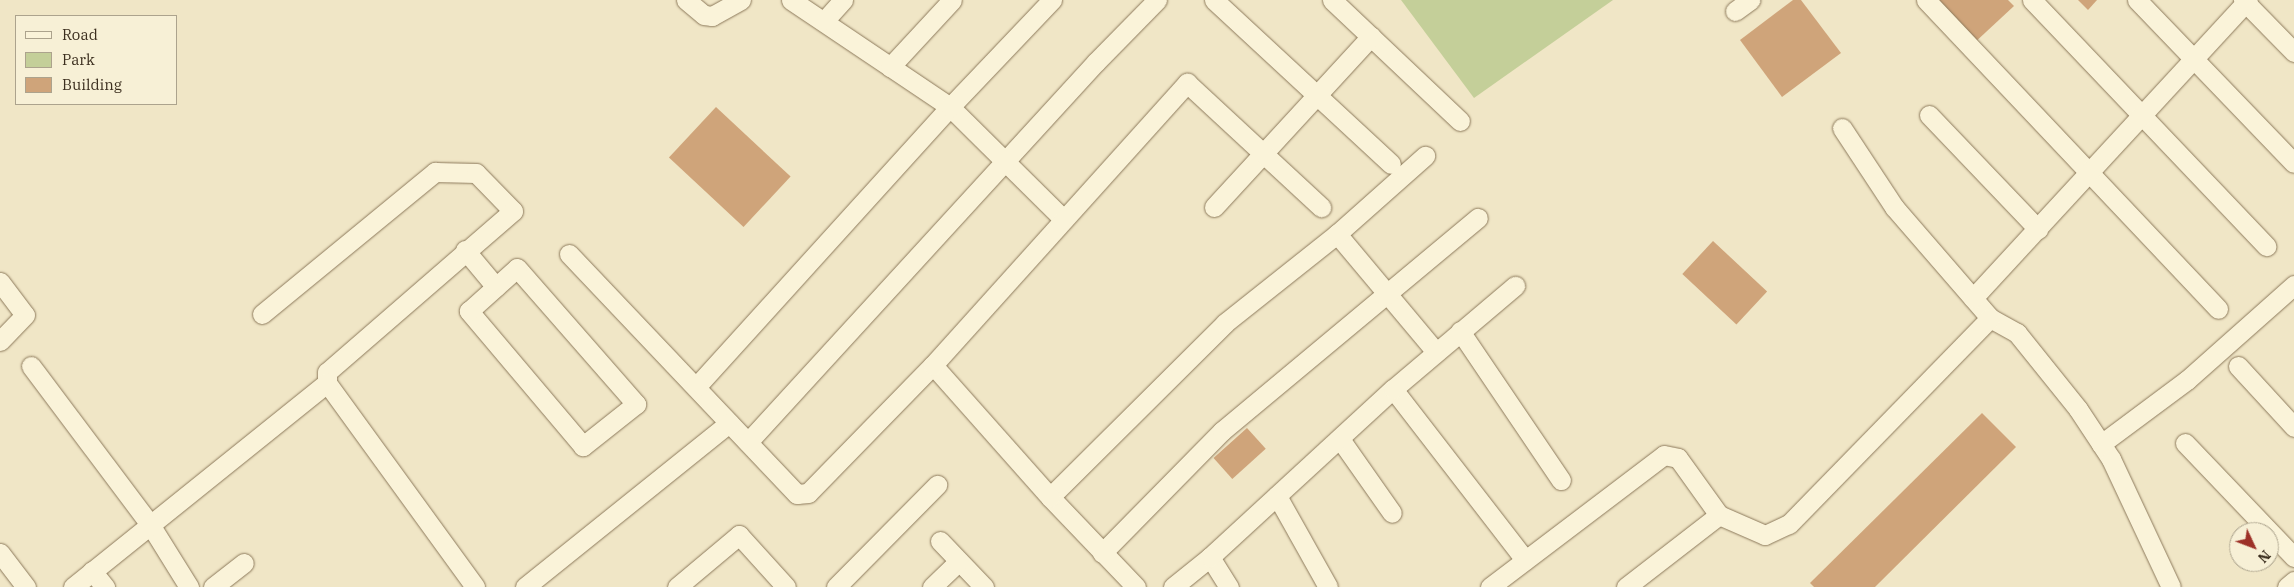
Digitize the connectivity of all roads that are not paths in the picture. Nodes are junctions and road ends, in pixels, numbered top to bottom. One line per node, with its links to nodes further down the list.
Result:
1 (741, 0): 12 (street)
2 (791, 0): 14 (street)
3 (843, 0): 14 (street)
4 (952, 0): 18 (street)
5 (1052, 0): 20 (street)
6 (1157, 0): 27 (street)
7 (1214, 0): 19 (street)
8 (1332, 0): 15 (street)
9 (1926, 0): 30 (street)
10 (2032, 0): 22 (street)
11 (2137, 0): 17 (street)
12 (690, 1)
13 (2246, 1): 16 (street); 17 (street)
14 (825, 20): 18 (street)
15 (1371, 36): 19 (street); 23 (street)
16 (2294, 52)
17 (2194, 60): 22 (street); 28 (street)
18 (890, 67): 20 (street)
19 (1317, 95): 25 (street); 29 (street)
20 (950, 107): 27 (street); 56 (street)
21 (1929, 115): 35 (street)
22 (2141, 117): 30 (street); 37 (street)
23 (1460, 120)
24 (1842, 128): 45 (street)
25 (1263, 153): 31 (street); 32 (street); 33 (street)
26 (1425, 156): 36 (street)
27 (1006, 161): 33 (street); 61 (street)
28 (2294, 163)
29 (1390, 164)
30 (2090, 172): 35 (street); 46 (street)
31 (1214, 207)
32 (1320, 207)
33 (1062, 218): 52 (street)
34 (1478, 218): 44 (street)
35 (2038, 229): 45 (street)
36 (1337, 234): 44 (street); 67 (street)
37 (2266, 246)
38 (465, 250): 43 (street); 47 (street); 55 (street)
39 (569, 254): 56 (street)
40 (0, 282): 50 (street)
41 (2294, 285): 63 (street)
42 (1515, 286): 49 (street)
43 (496, 287): 43 (street)
44 (1387, 291): 51 (street); 73 (street)
45 (1974, 298): 48 (street)
46 (2218, 309)
47 (262, 314)
48 (1990, 318): 63 (street); 69 (street)
49 (1460, 331): 51 (street); 64 (street)
50 (0, 341)
51 (1436, 352): 57 (street)
52 (933, 365): 61 (street); 67 (street)
53 (31, 366): 70 (street)
54 (2238, 366): 59 (street)
55 (328, 382): 70 (street); 86 (street)
56 (696, 387): 58 (street)
57 (1393, 389): 60 (street); 76 (street)
58 (729, 423): 61 (street); 87 (street)
59 (2294, 428)
60 (1340, 439): 66 (street); 68 (street)
61 (748, 442)
62 (2185, 443): 75 (street)
63 (2101, 444): 99 (street)
64 (1561, 480)
65 (937, 485): 90 (street)
66 (1276, 496): 74 (street); 96 (street)
67 (1050, 497): 73 (street)
68 (1392, 513)
69 (1719, 515): 76 (street); 98 (street)
70 (151, 526): 79 (street); 84 (street)
71 (940, 541): 77 (street)
72 (0, 553): 81 (street)
73 (1102, 553): 93 (street)
74 (1210, 557): 94 (street); 95 (street)
75 (2294, 557)
76 (1525, 560): 97 (street)
77 (959, 561): 91 (street); 92 (street)
78 (244, 563): 85 (street)
79 (92, 571): 82 (street); 83 (street)
80 (2294, 581): 100 (street)
81 (26, 587)
82 (73, 587)
83 (105, 587)
84 (189, 587)
85 (213, 587)
86 (475, 587)
87 (525, 587)
88 (676, 587): 89 (street)
89 (786, 587)
90 (836, 587)
91 (932, 587)
92 (984, 587)
93 (1136, 587)
94 (1173, 587)
95 (1229, 587)
96 (1328, 587)
97 (1490, 587)
98 (1626, 587)
99 (2171, 587)
100 (2287, 587)

